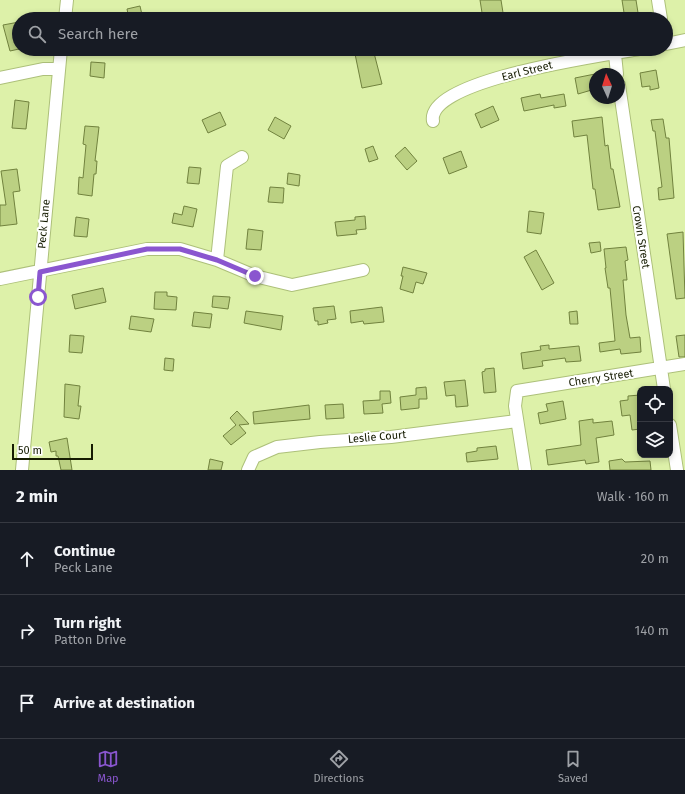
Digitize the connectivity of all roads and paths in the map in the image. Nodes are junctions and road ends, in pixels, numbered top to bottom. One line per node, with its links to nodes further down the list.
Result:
1 (67, 0): 3 (street)
2 (658, 0): 4 (street)
3 (65, 12)
4 (660, 12)
5 (685, 40): 6 (street)
6 (673, 43)
7 (60, 56): 11 (street, Peck Lane)
8 (605, 56): 14 (street, Earl Street)
9 (615, 56): 10 (street)
10 (617, 68)
11 (59, 69): 12 (street); 18 (street, Peck Lane)
12 (0, 78)
13 (622, 104): 21 (street, Crown Street)
14 (433, 121)
15 (242, 157): 16 (street)
16 (217, 260): 17 (street); 18 (street)
17 (363, 270)
18 (40, 272): 19 (street); 25 (street, Peck Lane)
19 (0, 279)
20 (685, 364): 21 (street, Cherry Street)
21 (661, 368): 22 (street, Crown Street); 23 (street, Cherry Street)
22 (664, 386)
23 (517, 421): 26 (street, Leslie Court); 27 (street)
24 (673, 444): 28 (street)
25 (22, 470)
26 (248, 470)
27 (524, 470)
28 (677, 470)

